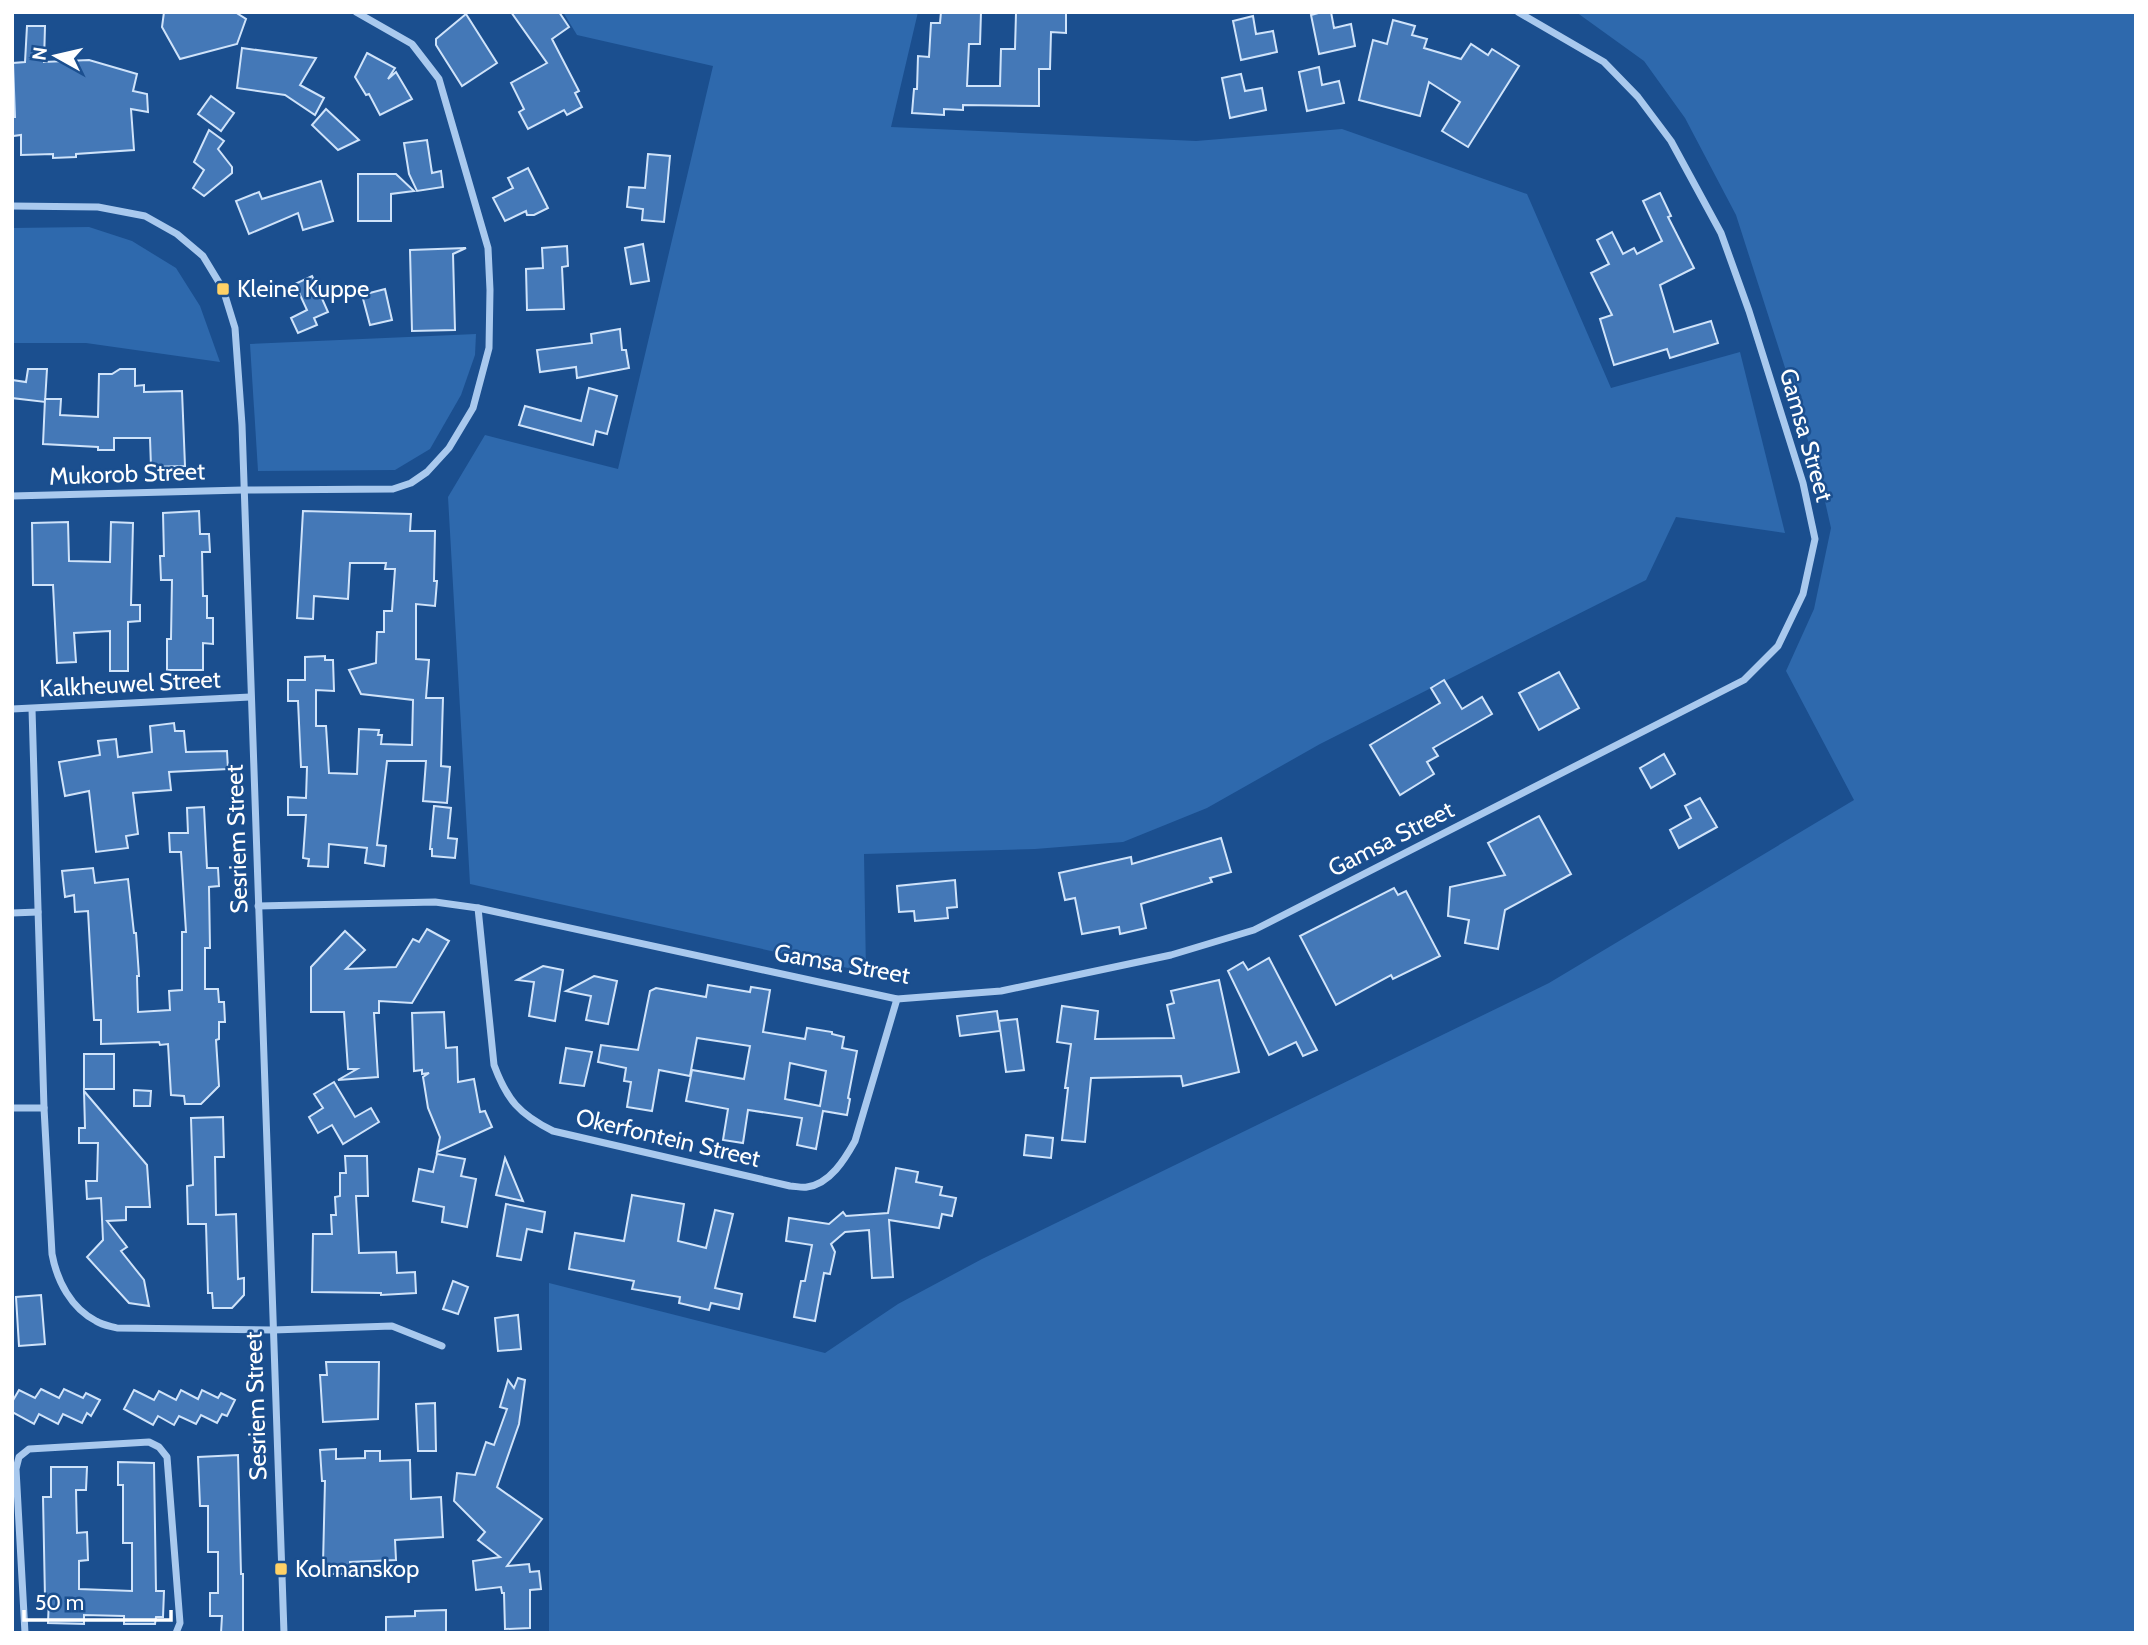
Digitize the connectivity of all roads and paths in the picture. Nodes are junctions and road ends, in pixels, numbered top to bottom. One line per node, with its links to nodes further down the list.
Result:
1 (356, 12): 4 (street, Mukorob Street)
2 (1518, 12): 13 (street, Gamsa Street)
3 (12, 206): 4 (street, Sesriem Street)
4 (243, 490): 5 (street, Mukorob Street); 6 (street, Sesriem Street)
5 (12, 496)
6 (250, 697): 8 (street, Kalkheuwel Street); 9 (street, Sesriem Street)
7 (12, 709): 8 (street, Kalkheuwel Street)
8 (33, 709): 11 (street)
9 (258, 906): 10 (street, Gamsa Street); 16 (street, Sesriem Street)
10 (478, 908): 13 (street, Gamsa Street); 13 (street, Okerfontein Street)
11 (38, 912): 12 (street); 15 (street)
12 (12, 914)
13 (897, 999)
14 (12, 1108): 15 (street)
15 (44, 1108): 16 (street)
16 (273, 1330): 17 (street); 20 (street, Sesriem Street)
17 (442, 1346)
18 (24, 1633): 19 (street)
19 (176, 1633)
20 (284, 1633)

